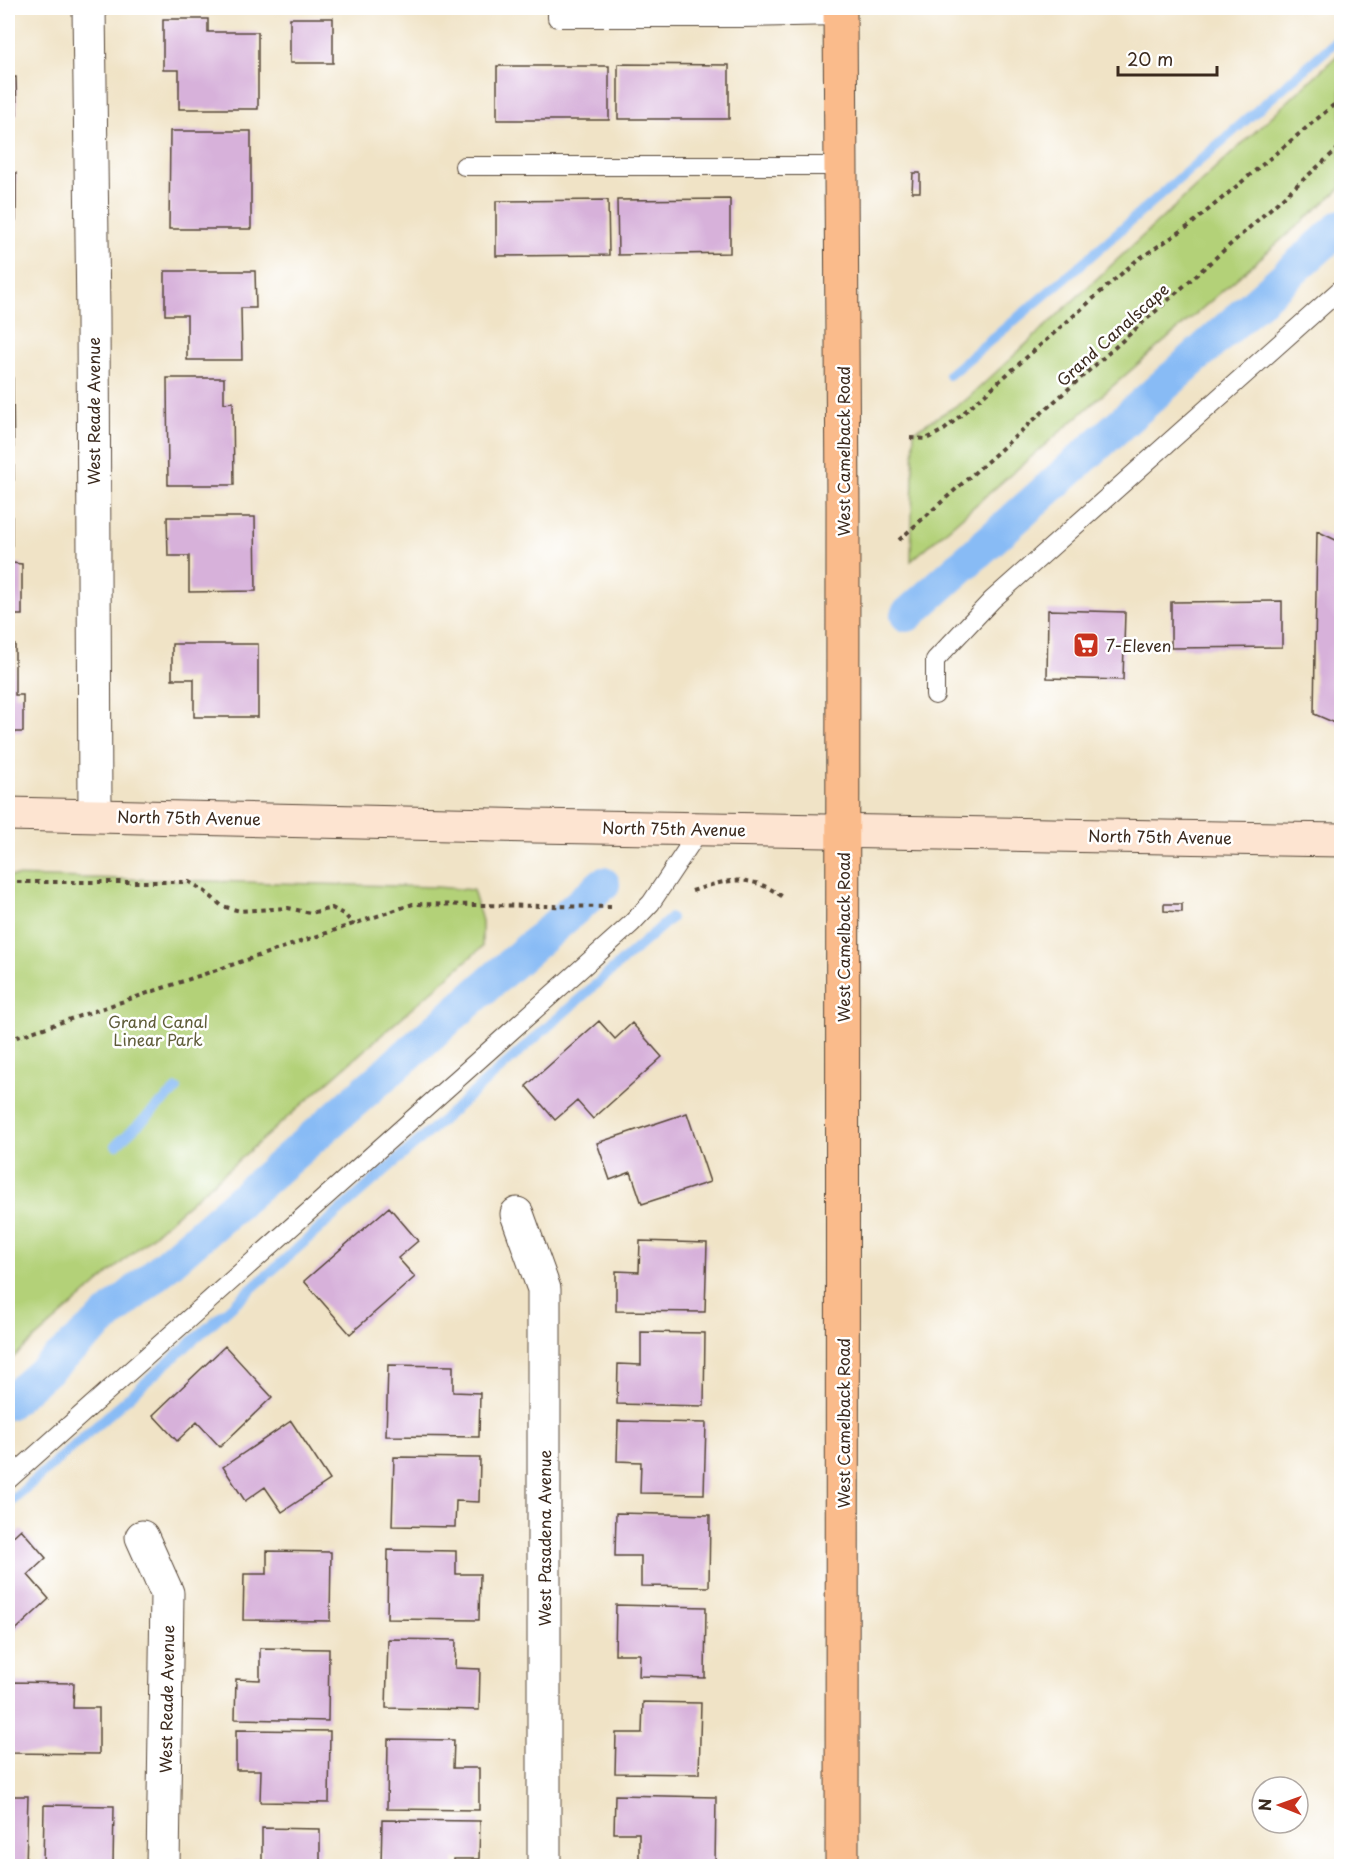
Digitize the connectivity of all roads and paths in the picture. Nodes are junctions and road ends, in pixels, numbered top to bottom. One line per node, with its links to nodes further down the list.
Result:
1 (89, 8): 13 (street, West Reade Avenue)
2 (557, 8): 3 (lane)
3 (840, 12): 7 (main road, West Camelback Road)
4 (1341, 98): 9 (path)
5 (1341, 145): 10 (path, Grand Canalscape)
6 (464, 166): 7 (lane)
7 (840, 166): 15 (main road, West Camelback Road)
8 (1341, 288): 11 (lane)
9 (910, 438)
10 (899, 540)
11 (934, 695)
12 (8, 814): 13 (main road, North 75th Avenue)
13 (95, 815): 14 (main road, North 75th Avenue)
14 (701, 828): 15 (main road, North 75th Avenue); 19 (lane)
15 (843, 830): 16 (main road, North 75th Avenue); 28 (main road, West Camelback Road)
16 (1341, 840)
17 (8, 882): 21 (path)
18 (783, 897): 19 (path)
19 (651, 903): 24 (lane)
20 (619, 907): 21 (path)
21 (354, 925): 22 (path)
22 (8, 1040)
23 (517, 1214): 27 (street, West Pasadena Avenue)
24 (8, 1480)
25 (142, 1537): 26 (street, West Reade Avenue)
26 (163, 1866)
27 (544, 1866)
28 (842, 1866)

